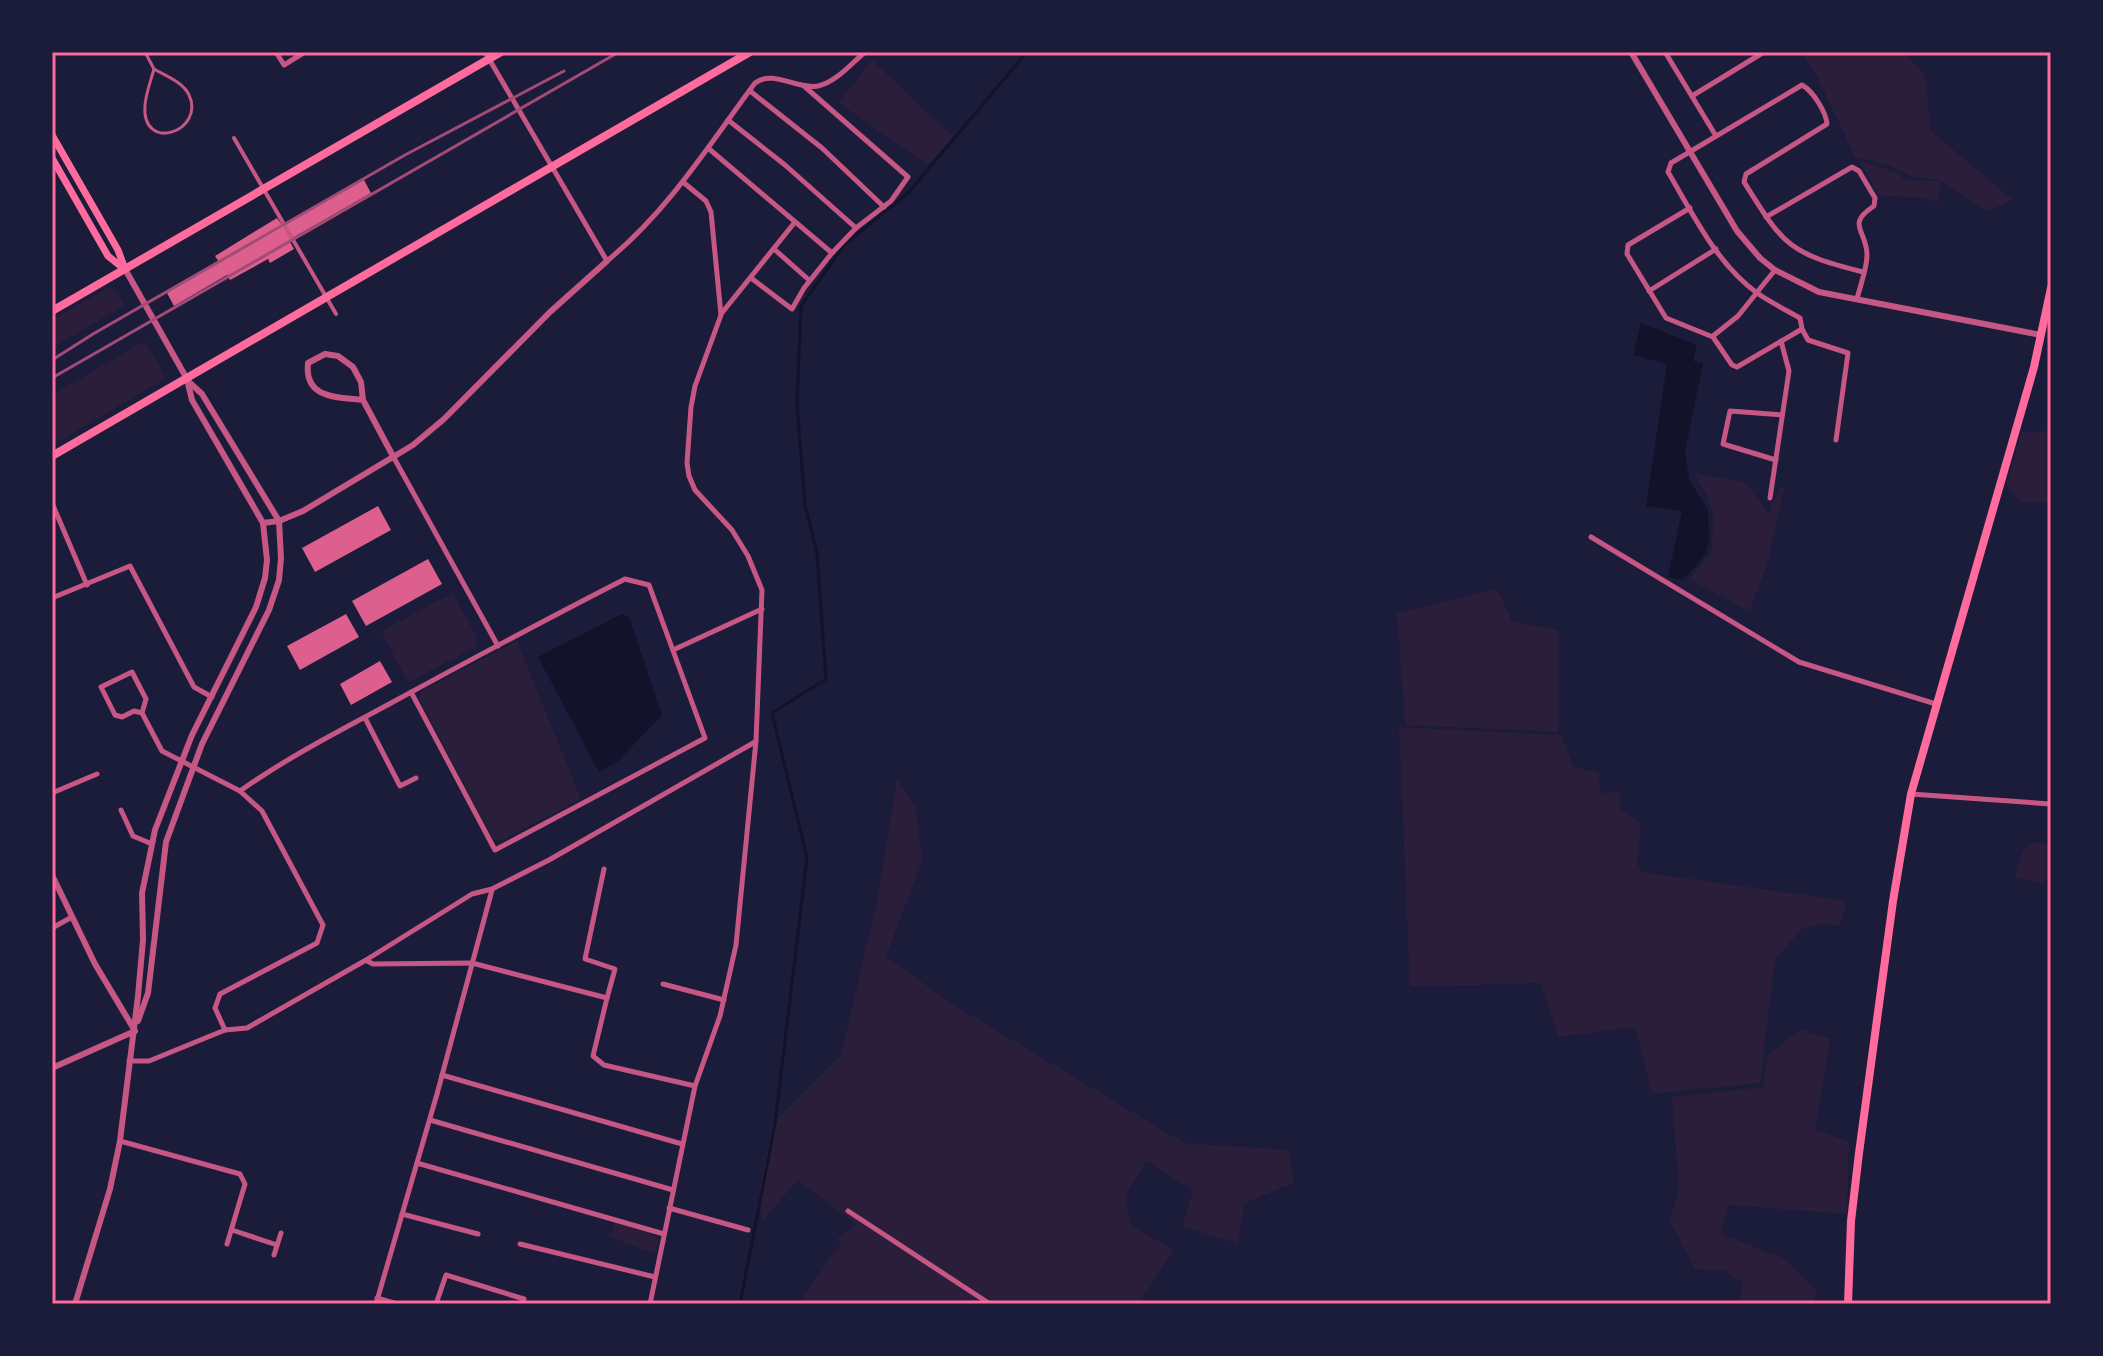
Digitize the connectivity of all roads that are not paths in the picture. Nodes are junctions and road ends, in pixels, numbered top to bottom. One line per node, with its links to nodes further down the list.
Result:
1 (145, 52): 11 (lane)
2 (276, 52): 3 (street)
3 (305, 52)
4 (485, 52): 31 (street)
5 (501, 52): 34 (main road)
6 (750, 52): 49 (main road)
7 (865, 52): 12 (street)
8 (1631, 52): 20 (street)
9 (1666, 52): 14 (street)
10 (1764, 52): 14 (street)
11 (154, 69): 11 (lane)
12 (804, 86): 13 (street); 23 (street)
13 (750, 91): 15 (street); 23 (street)
14 (1692, 96): 17 (street)
15 (728, 120): 19 (street); 27 (street)
16 (52, 135): 34 (main road)
17 (1716, 136): 20 (street); 25 (street)
18 (234, 138): 42 (street)
19 (708, 148): 22 (street); 26 (street)
20 (1690, 152): 24 (street); 32 (street)
21 (52, 158): 34 (main road)
22 (683, 182): 31 (street); 43 (street)
23 (884, 207): 27 (street)
24 (1690, 208): 29 (street); 38 (street)
25 (1766, 217): 33 (street); 33 (street)
26 (796, 222): 28 (street); 30 (street)
27 (856, 228): 30 (street)
28 (774, 249): 35 (street); 36 (street)
29 (1716, 249): 38 (street); 39 (street)
30 (832, 253): 36 (street)
31 (607, 261): 54 (street)
32 (1775, 270): 39 (street); 40 (street)
33 (1863, 272): 40 (street)
34 (127, 273): 41 (main road); 49 (street)
35 (751, 278): 36 (street); 43 (street)
36 (810, 280)
37 (2051, 288): 44 (main road)
38 (1649, 291): 47 (street)
39 (1757, 292): 45 (street); 47 (street)
40 (1857, 299): 46 (street)
41 (52, 311)
42 (336, 314)
43 (721, 315): 63 (street)
44 (2047, 326): 46 (main road)
45 (1802, 329): 48 (street); 52 (street)
46 (2041, 335): 68 (main road)
47 (1713, 337): 48 (street)
48 (1781, 341): 51 (street)
49 (184, 375): 53 (main road); 58 (street); 59 (street)
50 (363, 400): 50 (street); 54 (street)
51 (1782, 415): 55 (street); 55 (street)
52 (1836, 440)
53 (52, 456)
54 (394, 458): 58 (street); 64 (street)
55 (1776, 460): 56 (street)
56 (1770, 498)
57 (52, 503): 61 (street)
58 (279, 521): 59 (street); 73 (street)
59 (263, 523): 67 (street)
60 (1591, 537): 68 (street)
61 (87, 585): 62 (street); 67 (street)
62 (52, 598)
63 (762, 609): 65 (street); 71 (street)
64 (498, 646): 65 (street); 66 (street)
65 (673, 650): 66 (street)
66 (411, 692): 70 (street)
67 (212, 697): 72 (street)
68 (1936, 704): 78 (main road)
69 (142, 713): 69 (street); 72 (street)
70 (365, 718): 75 (street); 76 (street)
71 (756, 741): 84 (street); 91 (street)
72 (181, 763): 73 (street); 81 (street)
73 (193, 768): 76 (street); 93 (street)
74 (97, 774): 77 (street)
75 (416, 778)
76 (240, 791): 92 (street)
77 (52, 793)
78 (1911, 794): 79 (street); 123 (main road)
79 (2051, 804)
80 (121, 810): 81 (street)
81 (152, 844): 93 (street)
82 (604, 869): 90 (street)
83 (52, 875): 85 (street)
84 (492, 889): 87 (street); 88 (street)
85 (72, 917): 86 (street); 93 (street)
86 (52, 928)
87 (366, 960): 88 (street); 92 (street)
88 (472, 963): 90 (street); 96 (street)
89 (663, 984): 91 (street)
90 (607, 998): 97 (street)
91 (724, 1000): 97 (street)
92 (225, 1030): 94 (street)
93 (135, 1031): 94 (street); 95 (street)
94 (129, 1061): 99 (street)
95 (52, 1068)
96 (442, 1075): 98 (street); 100 (street)
97 (695, 1086): 100 (street)
98 (430, 1120): 101 (street); 102 (street)
99 (120, 1141): 106 (street); 117 (street)
100 (682, 1144): 102 (street)
101 (417, 1163): 105 (street); 110 (street)
102 (673, 1190): 103 (street)
103 (669, 1208): 107 (street); 110 (street)
104 (848, 1211): 122 (street)
105 (402, 1214): 109 (street); 116 (street)
106 (232, 1230): 111 (street); 113 (street)
107 (748, 1230)
108 (281, 1233): 113 (street)
109 (478, 1234)
110 (664, 1234): 115 (street)
111 (227, 1244)
112 (520, 1244): 115 (street)
113 (277, 1245): 114 (street)
114 (274, 1255)
115 (655, 1277): 121 (street)
116 (376, 1301): 118 (street)
117 (75, 1304)
118 (397, 1304)
119 (436, 1304): 120 (street)
120 (523, 1304)
121 (650, 1304)
122 (990, 1304)
123 (1848, 1304)

